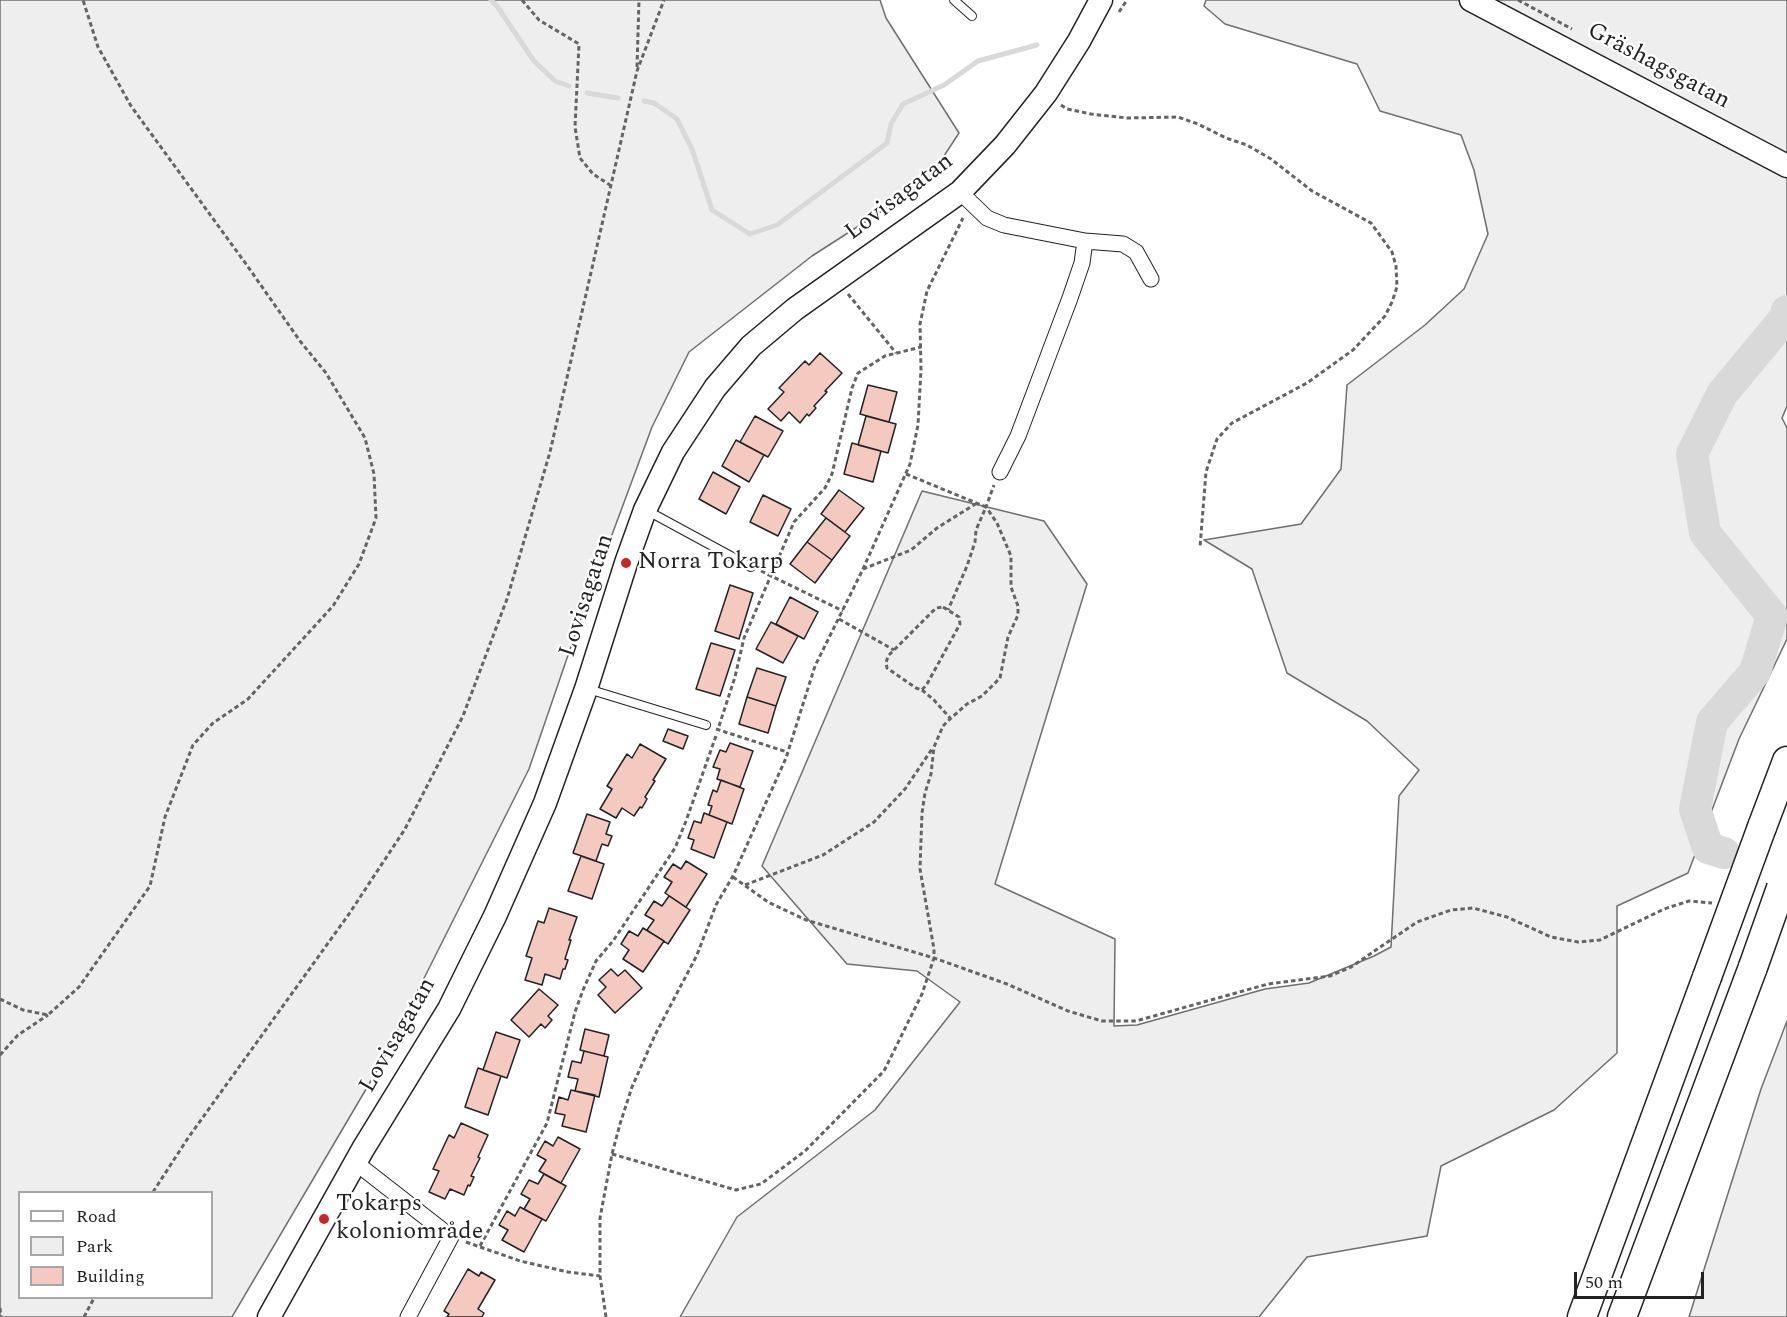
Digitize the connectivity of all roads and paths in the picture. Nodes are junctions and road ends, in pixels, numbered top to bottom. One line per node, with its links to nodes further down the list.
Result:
1 (83, 0): 46 (path)
2 (522, 0): 12 (path)
3 (639, 0): 9 (path)
4 (663, 0): 9 (path)
5 (954, 0): 8 (lane)
6 (1101, 0): 10 (street, Lovisagatan)
7 (1472, 0): 11 (street, Gräshagsgatan)
8 (972, 16)
9 (637, 70): 12 (path)
10 (1046, 93): 13 (street, Lovisagatan); 24 (path)
11 (1787, 166)
12 (610, 186): 50 (path)
13 (966, 198): 14 (street, Lovisagatan); 15 (street, Lovisagatan); 17 (path)
14 (1085, 241): 16 (street, Lovisagatan); 19 (street)
15 (838, 277): 18 (path); 23 (street, Lovisagatan)
16 (1151, 279)
17 (921, 347): 18 (path); 20 (path)
18 (896, 353): 27 (path)
19 (1000, 472): 22 (path)
20 (906, 474): 21 (path); 26 (path)
21 (977, 503): 22 (path); 26 (path)
22 (986, 507): 28 (path); 34 (path)
23 (645, 510): 25 (lane); 32 (street, Lovisagatan)
24 (1200, 547)
25 (751, 567): 27 (path)
26 (863, 569): 29 (path)
27 (771, 576): 29 (path); 36 (path)
28 (948, 610): 31 (path); 33 (path)
29 (843, 611): 30 (path)
30 (839, 619): 31 (path); 38 (path)
31 (894, 650): 33 (path)
32 (586, 689): 35 (lane); 49 (street, Lovisagatan)
33 (922, 690): 34 (path)
34 (950, 719): 37 (path)
35 (706, 725): 36 (path)
36 (718, 730): 38 (path); 52 (path)
37 (934, 747): 42 (path); 44 (path)
38 (788, 752): 40 (path)
39 (1787, 762): 56 (highway, bridge)
40 (733, 876): 42 (path); 48 (path)
41 (1785, 879): 62 (highway, bridge)
42 (745, 885): 44 (path)
43 (1712, 903): 44 (path)
44 (934, 958): 48 (path)
45 (0, 999): 46 (path)
46 (48, 1015): 47 (path)
47 (0, 1055)
48 (612, 1154): 53 (path)
49 (356, 1163): 51 (street); 59 (street, Lovisagatan)
50 (154, 1191)
51 (451, 1237): 52 (path); 60 (street)
52 (480, 1246): 53 (path)
53 (600, 1276): 61 (path)
54 (93, 1299): 58 (path)
55 (0, 1308): 57 (path)
56 (1583, 1316)
57 (1, 1317)
58 (84, 1317)
59 (269, 1317)
60 (408, 1317)
61 (606, 1317)
62 (1622, 1317)

